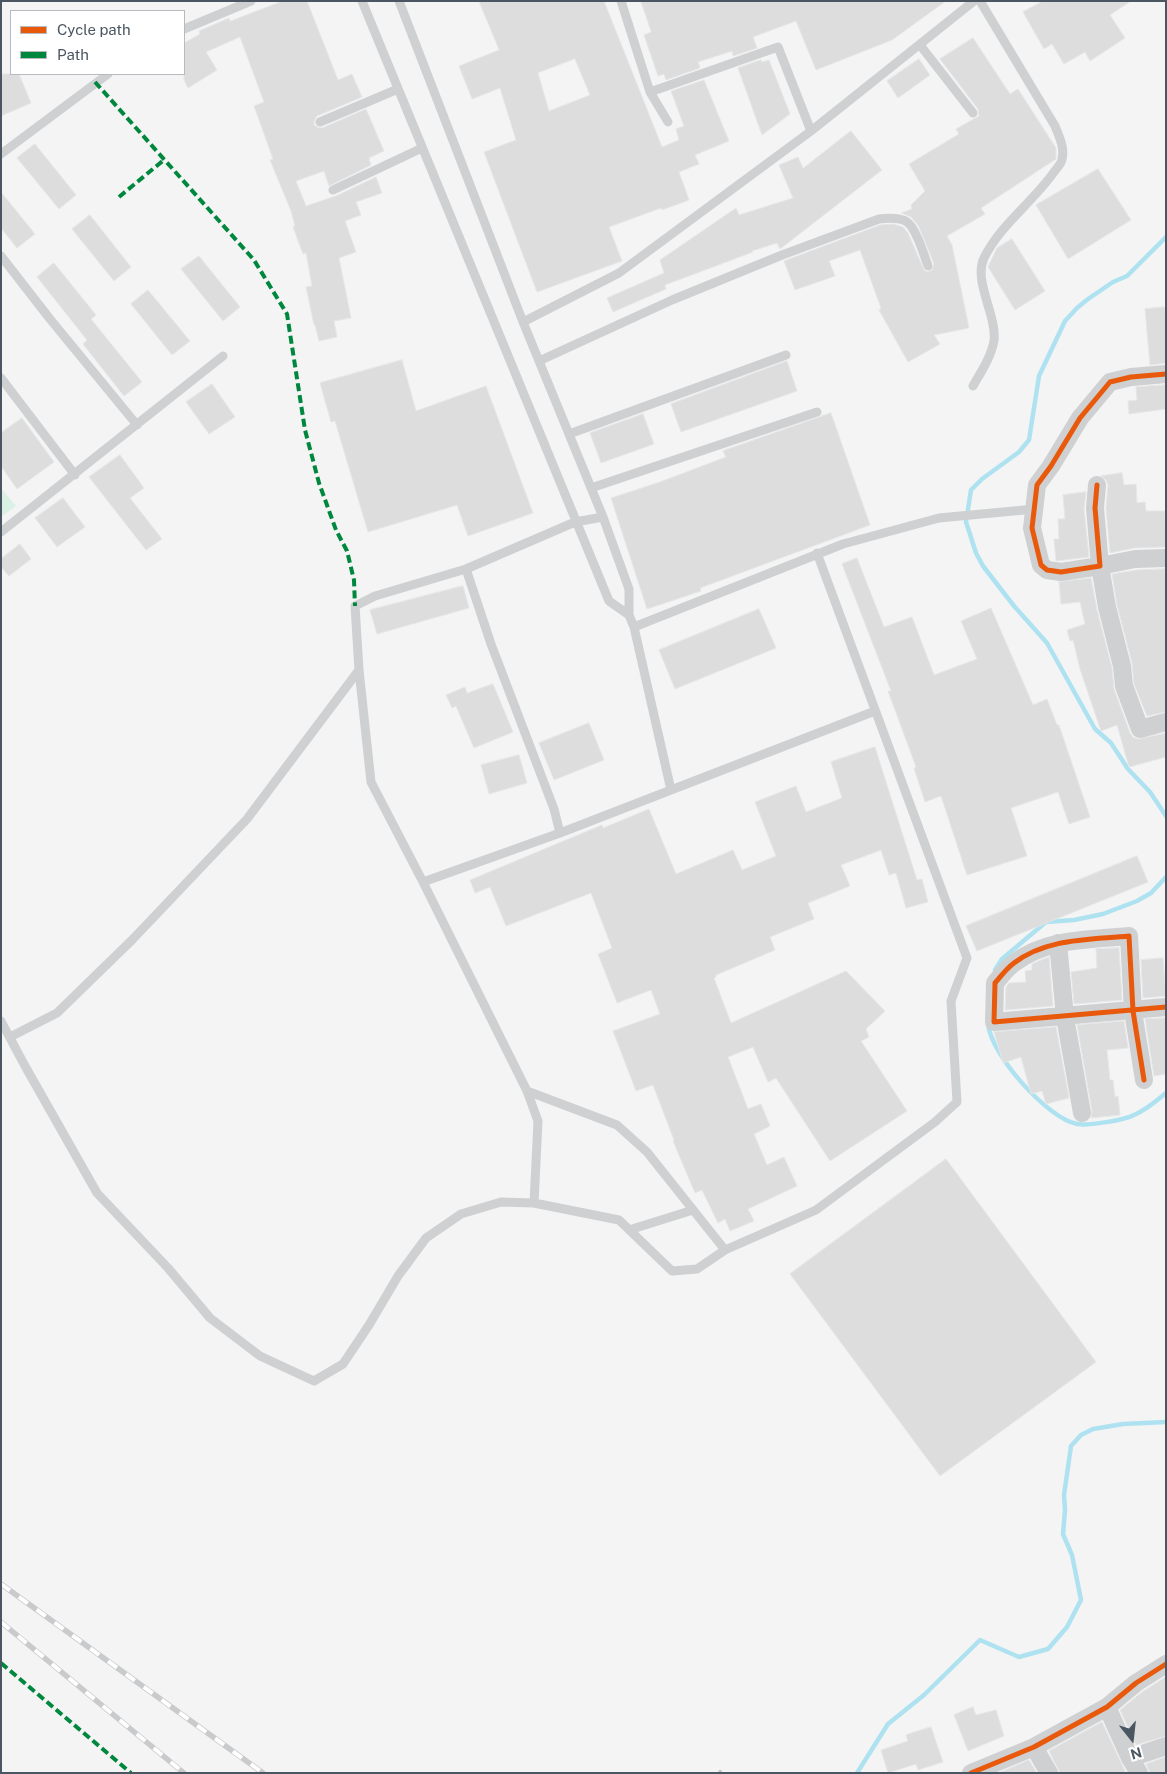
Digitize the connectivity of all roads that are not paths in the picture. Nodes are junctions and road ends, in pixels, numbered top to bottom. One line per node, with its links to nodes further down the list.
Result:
1 (251, 1): 7 (lane)
2 (362, 1): 10 (lane)
3 (399, 1): 21 (lane)
4 (621, 1): 11 (lane)
5 (974, 1): 8 (lane)
6 (980, 1): 27 (lane)
7 (185, 29)
8 (920, 45): 12 (lane); 15 (lane)
9 (107, 75): 17 (lane)
10 (398, 89): 13 (lane); 16 (lane)
11 (650, 92): 14 (lane); 15 (lane)
12 (973, 113)
13 (320, 122)
14 (668, 122)
15 (811, 132): 21 (lane)
16 (422, 148): 18 (lane); 36 (lane)
17 (1, 154)
18 (333, 190)
19 (1, 256): 29 (lane)
20 (928, 266): 24 (lane)
21 (523, 322): 24 (lane)
22 (786, 355): 30 (lane)
23 (223, 356): 29 (lane)
24 (539, 361): 30 (lane)
25 (1166, 374): 34 (street)
26 (1, 378): 31 (lane)
27 (974, 386)
28 (817, 412): 33 (lane)
29 (137, 425): 31 (lane)
30 (569, 434): 33 (lane)
31 (75, 475): 37 (lane)
32 (1097, 485): 40 (street)
33 (591, 488): 35 (lane)
34 (1029, 510): 38 (lane); 40 (street)
35 (603, 517): 36 (lane); 42 (lane)
36 (575, 522): 41 (lane); 42 (lane)
37 (1, 532)
38 (817, 553): 43 (lane); 45 (lane)
39 (1166, 558): 40 (street)
40 (1100, 566): 46 (street)
41 (466, 569): 44 (lane); 48 (lane)
42 (629, 615): 43 (lane)
43 (634, 627): 47 (lane)
44 (359, 670): 49 (lane); 55 (lane)
45 (875, 710): 47 (lane); 62 (lane)
46 (1166, 722)
47 (671, 790): 48 (lane)
48 (560, 833): 49 (lane)
49 (423, 882): 57 (lane)
50 (1058, 943): 52 (street); 53 (street); 53 (street)
51 (1166, 1007): 52 (street)
52 (1133, 1011): 53 (street); 56 (street)
53 (1066, 1017): 58 (street)
54 (1, 1021): 55 (lane)
55 (10, 1037): 59 (lane)
56 (1144, 1080)
57 (526, 1091): 59 (lane); 60 (lane)
58 (1082, 1113)
59 (534, 1202): 61 (lane)
60 (693, 1210): 61 (lane); 62 (lane)
61 (629, 1230): 62 (lane)
62 (725, 1250)
63 (1166, 1664): 64 (street)
64 (1107, 1707): 66 (street); 67 (street)
65 (1166, 1746): 67 (street)
66 (1034, 1747): 68 (street); 69 (street)
67 (1134, 1765)
68 (972, 1773)
69 (1049, 1773)

